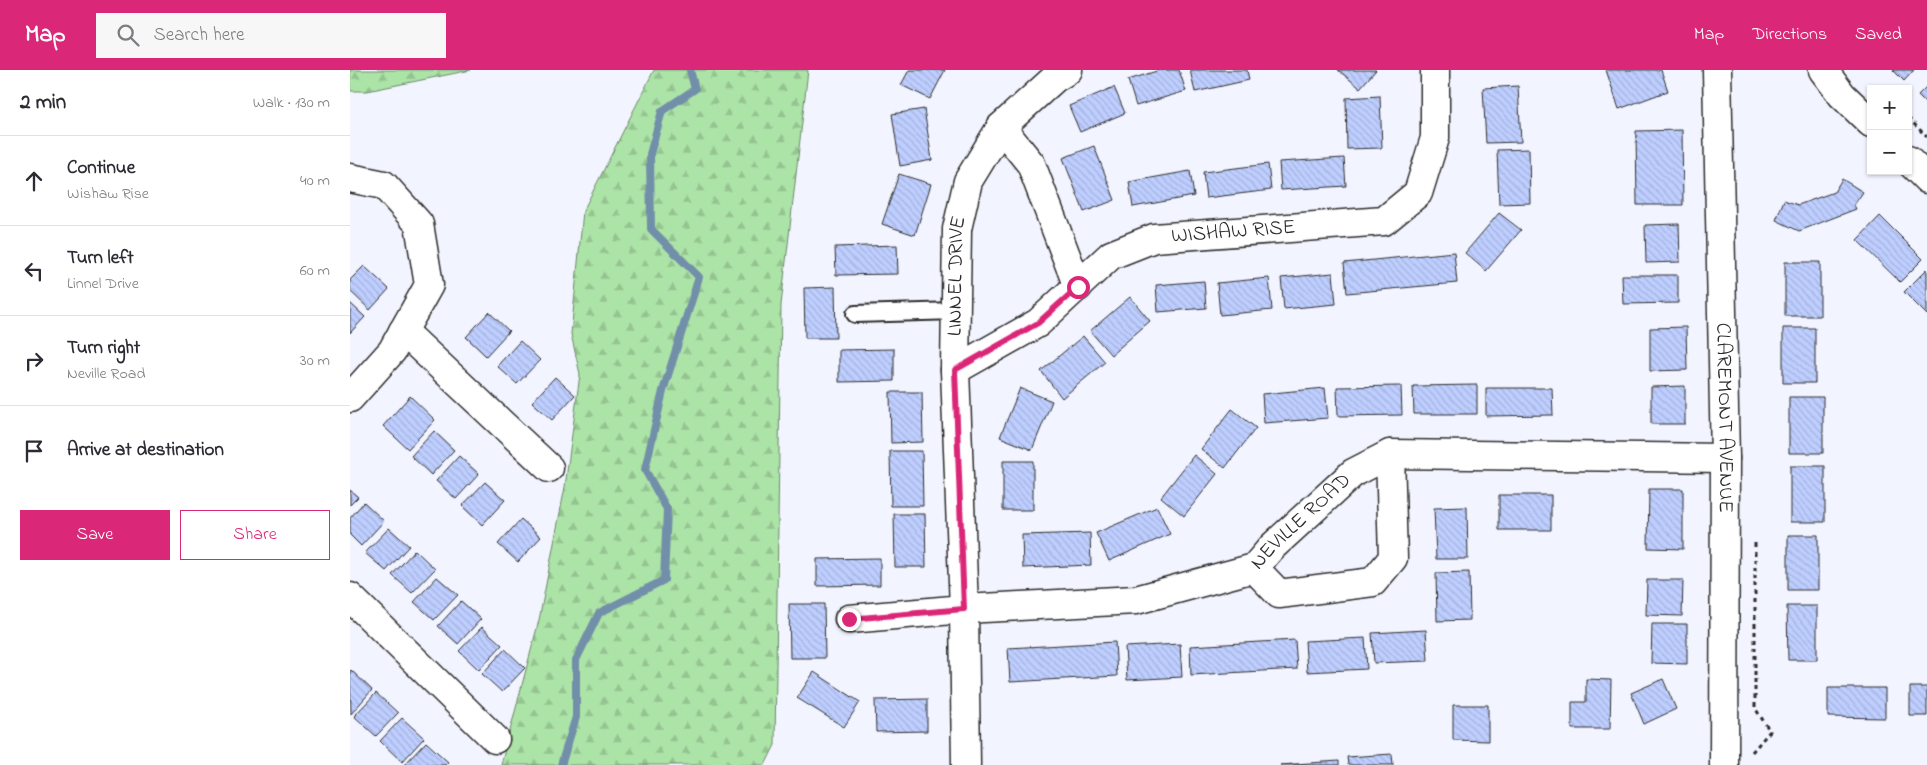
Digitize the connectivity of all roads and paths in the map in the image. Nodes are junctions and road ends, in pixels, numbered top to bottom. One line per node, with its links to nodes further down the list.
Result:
1 (1068, 70): 7 (street, LINNEL DRIVE)
2 (1435, 70): 12 (street, WISHAW RISE)
3 (1823, 70): 5 (street)
4 (1722, 72): 19 (street, CLAREMONT AVENUE)
5 (1867, 119)
6 (1912, 122): 8 (path)
7 (1001, 127): 12 (street); 13 (street, LINNEL DRIVE)
8 (1927, 137)
9 (1912, 164): 11 (street)
10 (350, 178): 15 (street)
11 (1927, 179)
12 (1078, 287): 16 (street, WISHAW RISE)
13 (956, 311): 14 (lane); 16 (street, LINNEL DRIVE)
14 (855, 314)
15 (403, 331): 17 (street); 20 (street)
16 (955, 370): 24 (street, LINNEL DRIVE)
17 (350, 398)
18 (1390, 454): 19 (street, NEVILLE ROAD); 22 (street, NEVILLE ROAD); 22 (street)
19 (1725, 458): 29 (street, CLAREMONT AVENUE)
20 (550, 468)
21 (1755, 541): 27 (path)
22 (1254, 568): 24 (street, NEVILLE ROAD)
23 (350, 597): 26 (street)
24 (964, 609): 25 (street, NEVILLE ROAD); 28 (street, LINNEL DRIVE)
25 (849, 619)
26 (495, 739)
27 (1753, 758)
28 (966, 765)
29 (1724, 765)

